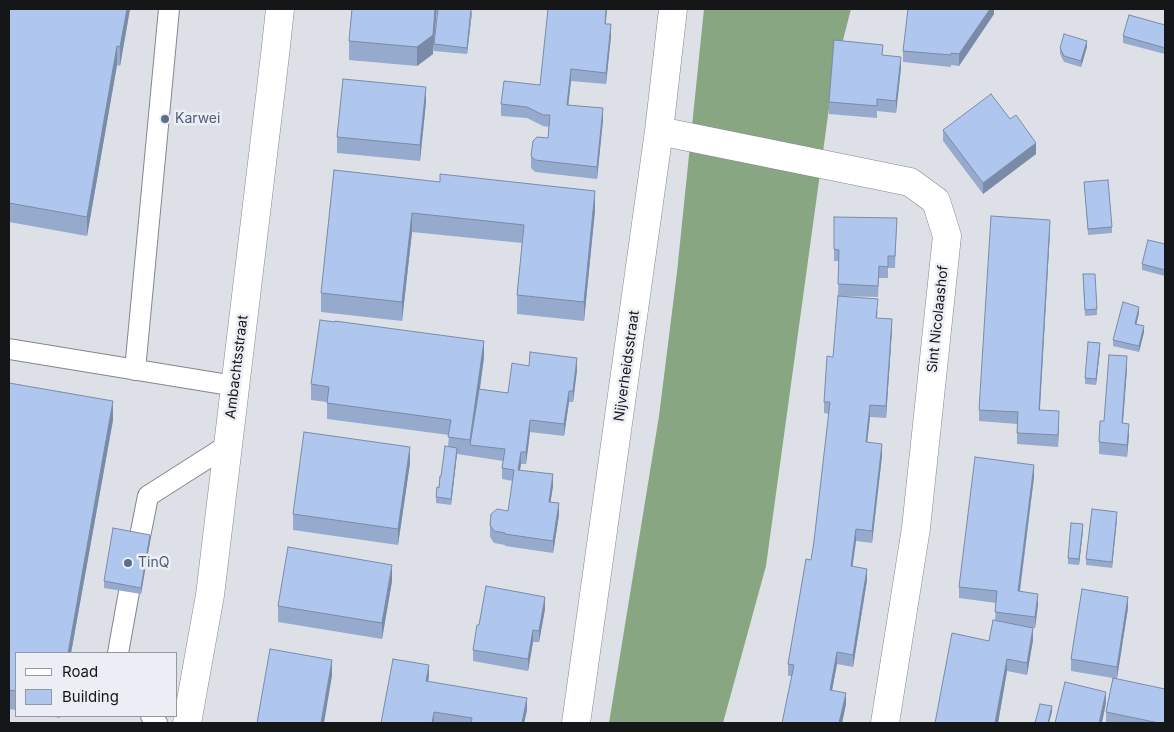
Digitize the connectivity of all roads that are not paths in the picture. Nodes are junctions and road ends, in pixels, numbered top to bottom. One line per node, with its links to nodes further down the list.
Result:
1 (169, 9): 6 (lane)
2 (280, 9): 7 (street, Ambachtsstraat)
3 (673, 9): 4 (street, Nijverheidsstraat)
4 (659, 131): 11 (street, Nijverheidsstraat); 12 (street, Sint Nicolaashof)
5 (9, 350): 6 (lane)
6 (135, 370): 7 (lane)
7 (235, 386): 8 (street, Ambachtsstraat)
8 (228, 445): 9 (lane); 10 (street, Ambachtsstraat)
9 (118, 652)
10 (187, 723)
11 (576, 723)
12 (885, 723)

